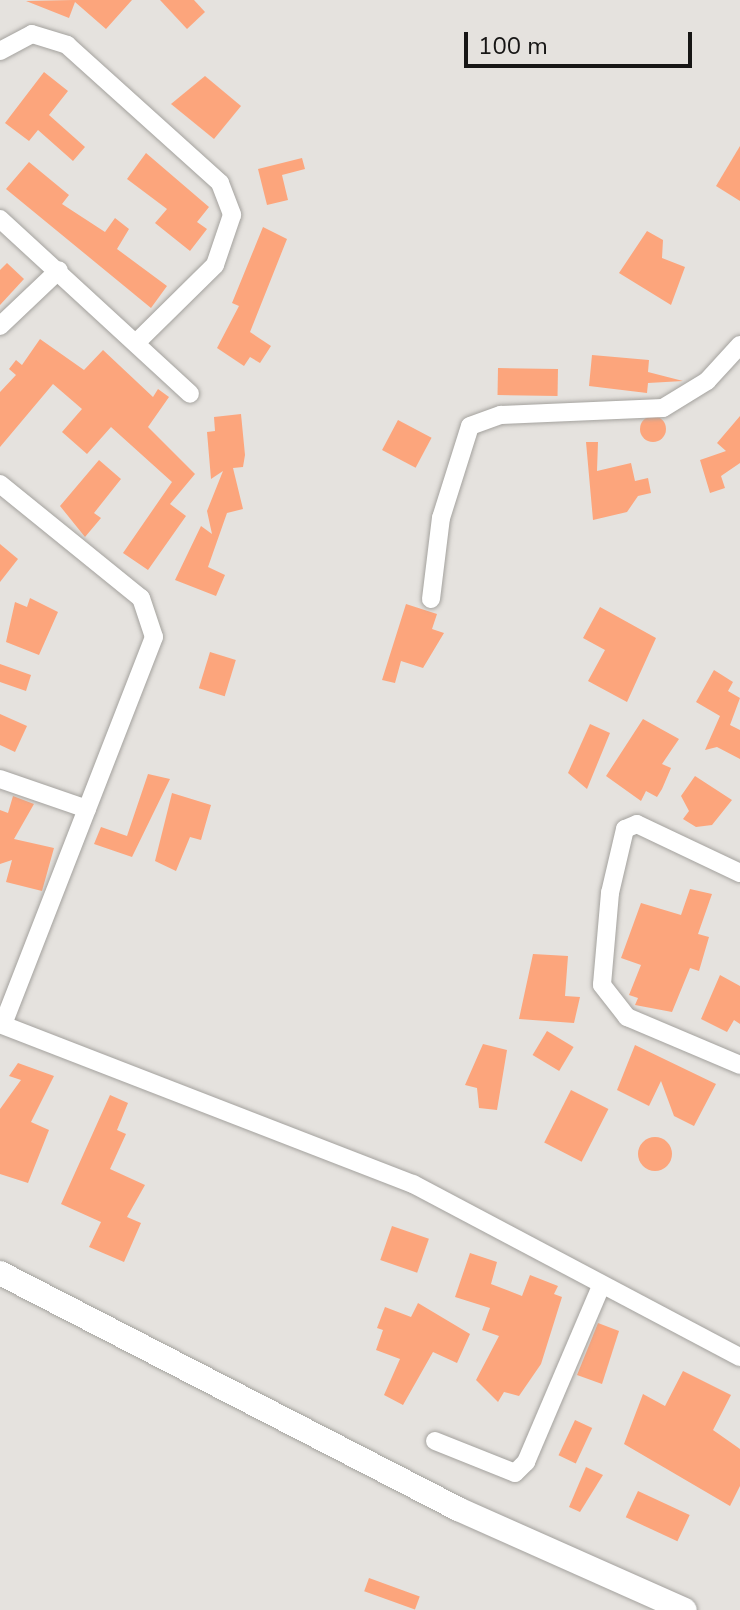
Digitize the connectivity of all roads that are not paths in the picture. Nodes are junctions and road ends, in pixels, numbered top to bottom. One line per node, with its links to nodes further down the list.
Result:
1 (0, 51): 5 (street)
2 (0, 219): 3 (street)
3 (59, 270): 4 (street); 5 (street)
4 (0, 326)
5 (139, 340): 7 (street)
6 (740, 345): 9 (street)
7 (190, 394)
8 (0, 484): 11 (street)
9 (431, 599)
10 (0, 779): 11 (street)
11 (87, 809): 13 (street)
12 (740, 873): 14 (street)
13 (2, 1024): 16 (street)
14 (740, 1065)
15 (0, 1273): 19 (main road)
16 (601, 1286): 17 (street); 18 (street)
17 (740, 1357)
18 (435, 1441)
19 (685, 1610)

